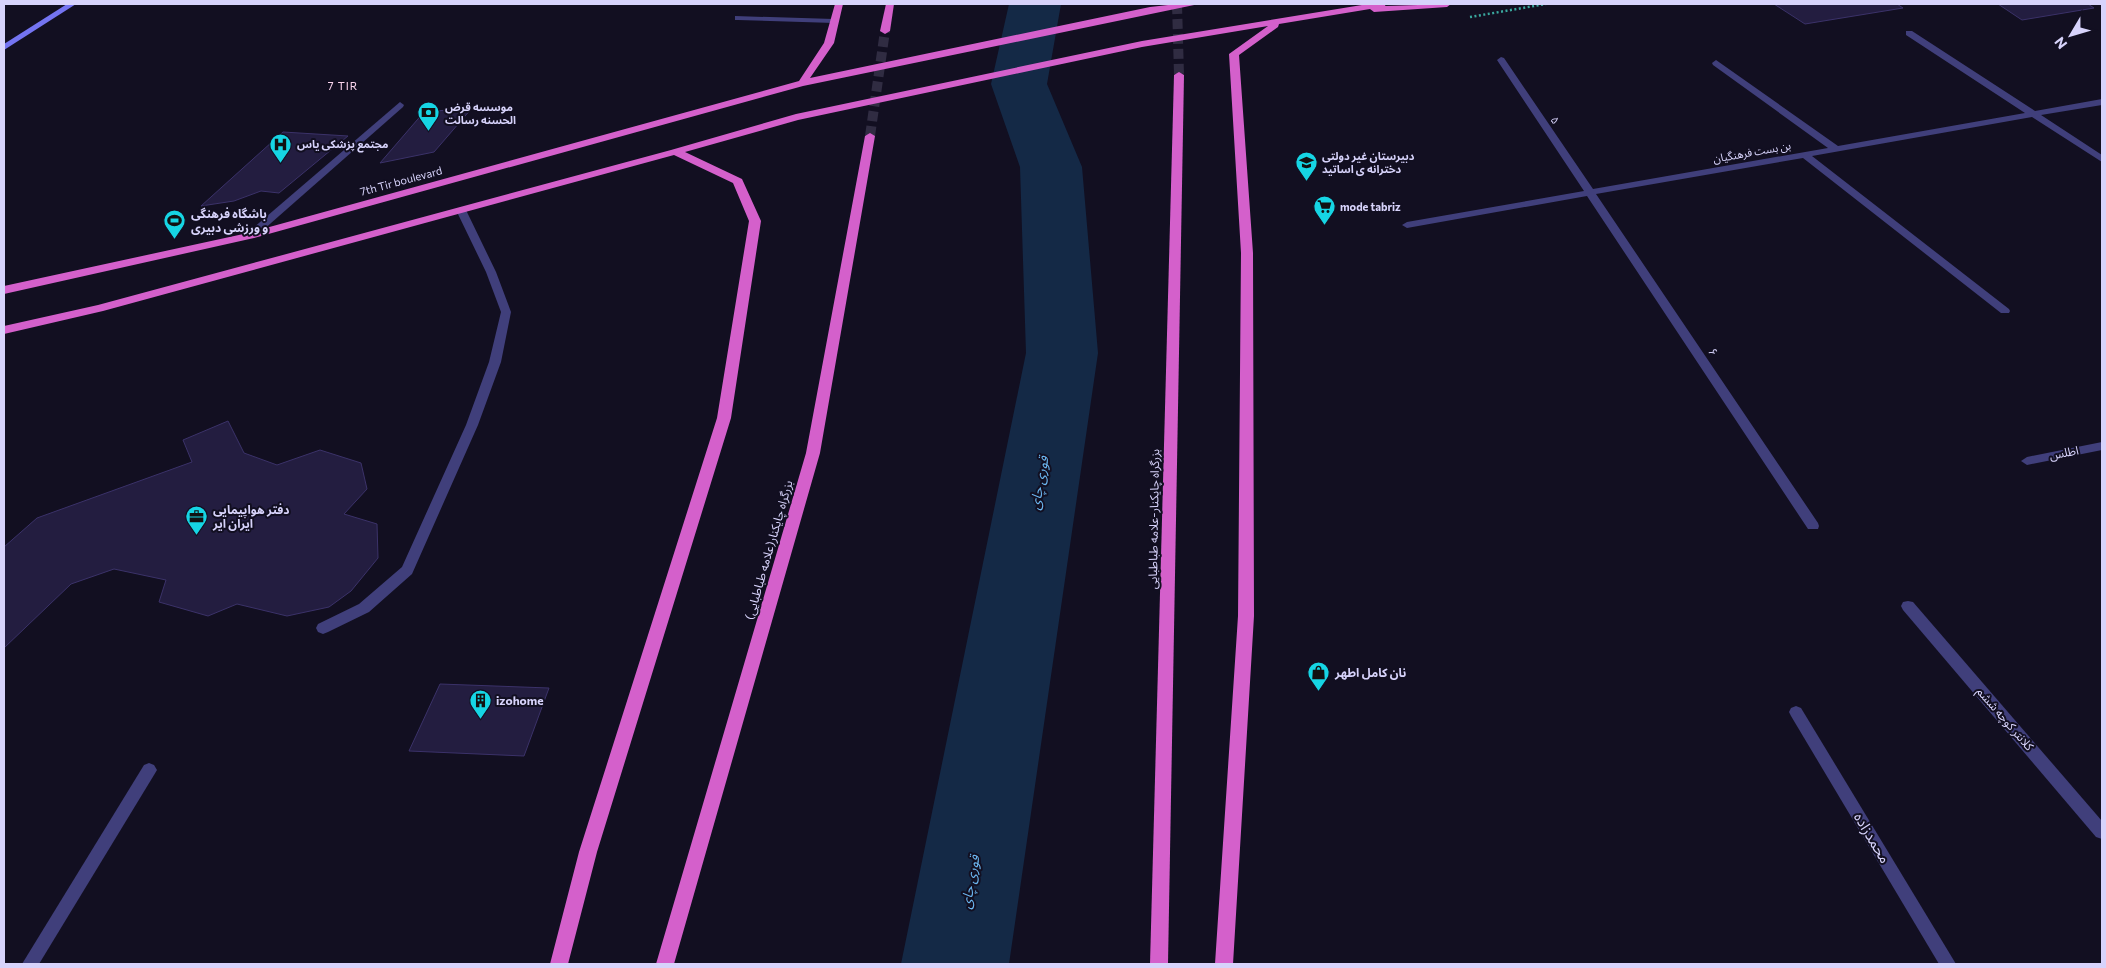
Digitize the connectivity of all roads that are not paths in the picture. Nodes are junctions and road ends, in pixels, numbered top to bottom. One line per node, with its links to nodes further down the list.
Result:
1 (72, 4): 13 (main road)
2 (839, 4): 9 (highway)
3 (890, 4): 11 (highway)
4 (1195, 4): 17 (highway, 7th Tir boulevard)
5 (1382, 4): 7 (highway)
6 (1447, 4): 7 (highway)
7 (1348, 11): 10 (highway)
8 (738, 18): 9 (street)
9 (834, 21): 17 (highway)
10 (1278, 22): 23 (highway); 45 (highway)
11 (885, 31)
12 (1909, 33): 20 (street)
13 (4, 48)
14 (1501, 60): 26 (street, ۵)
15 (1716, 63): 22 (street)
16 (1179, 75): 44 (highway, بزرگراه چایکنار-علامه طباطبایی)
17 (802, 83): 29 (highway, 7th Tir boulevard)
18 (2102, 102): 20 (street, بن بست فرهنگیان)
19 (400, 105): 29 (street)
20 (2034, 115): 22 (street, بن بست فرهنگیان); 25 (street)
21 (870, 136): 43 (highway, بزرگراه چایکنار(علامه طباطبایی))
22 (1836, 150): 24 (street, بن بست فرهنگیان)
23 (675, 152): 27 (highway); 42 (highway)
24 (1805, 155): 26 (street, بن بست فرهنگیان); 31 (street)
25 (2102, 159)
26 (1590, 193): 28 (street, بن بست فرهنگیان); 35 (street, ۶)
27 (461, 210): 32 (highway); 37 (street)
28 (1407, 225)
29 (250, 236): 30 (highway, 7th Tir boulevard)
30 (4, 290)
31 (2005, 311)
32 (4, 330)
33 (2102, 446): 34 (street, اطلس)
34 (2027, 460)
35 (1813, 526)
36 (1908, 606): 40 (street, کلانتر کوچه ششم)
37 (323, 628)
38 (1796, 712): 46 (street, محمدزاده)
39 (149, 770): 41 (street)
40 (2102, 832)
41 (30, 964)
42 (559, 964)
43 (665, 964)
44 (1159, 964)
45 (1224, 964)
46 (1948, 964)

